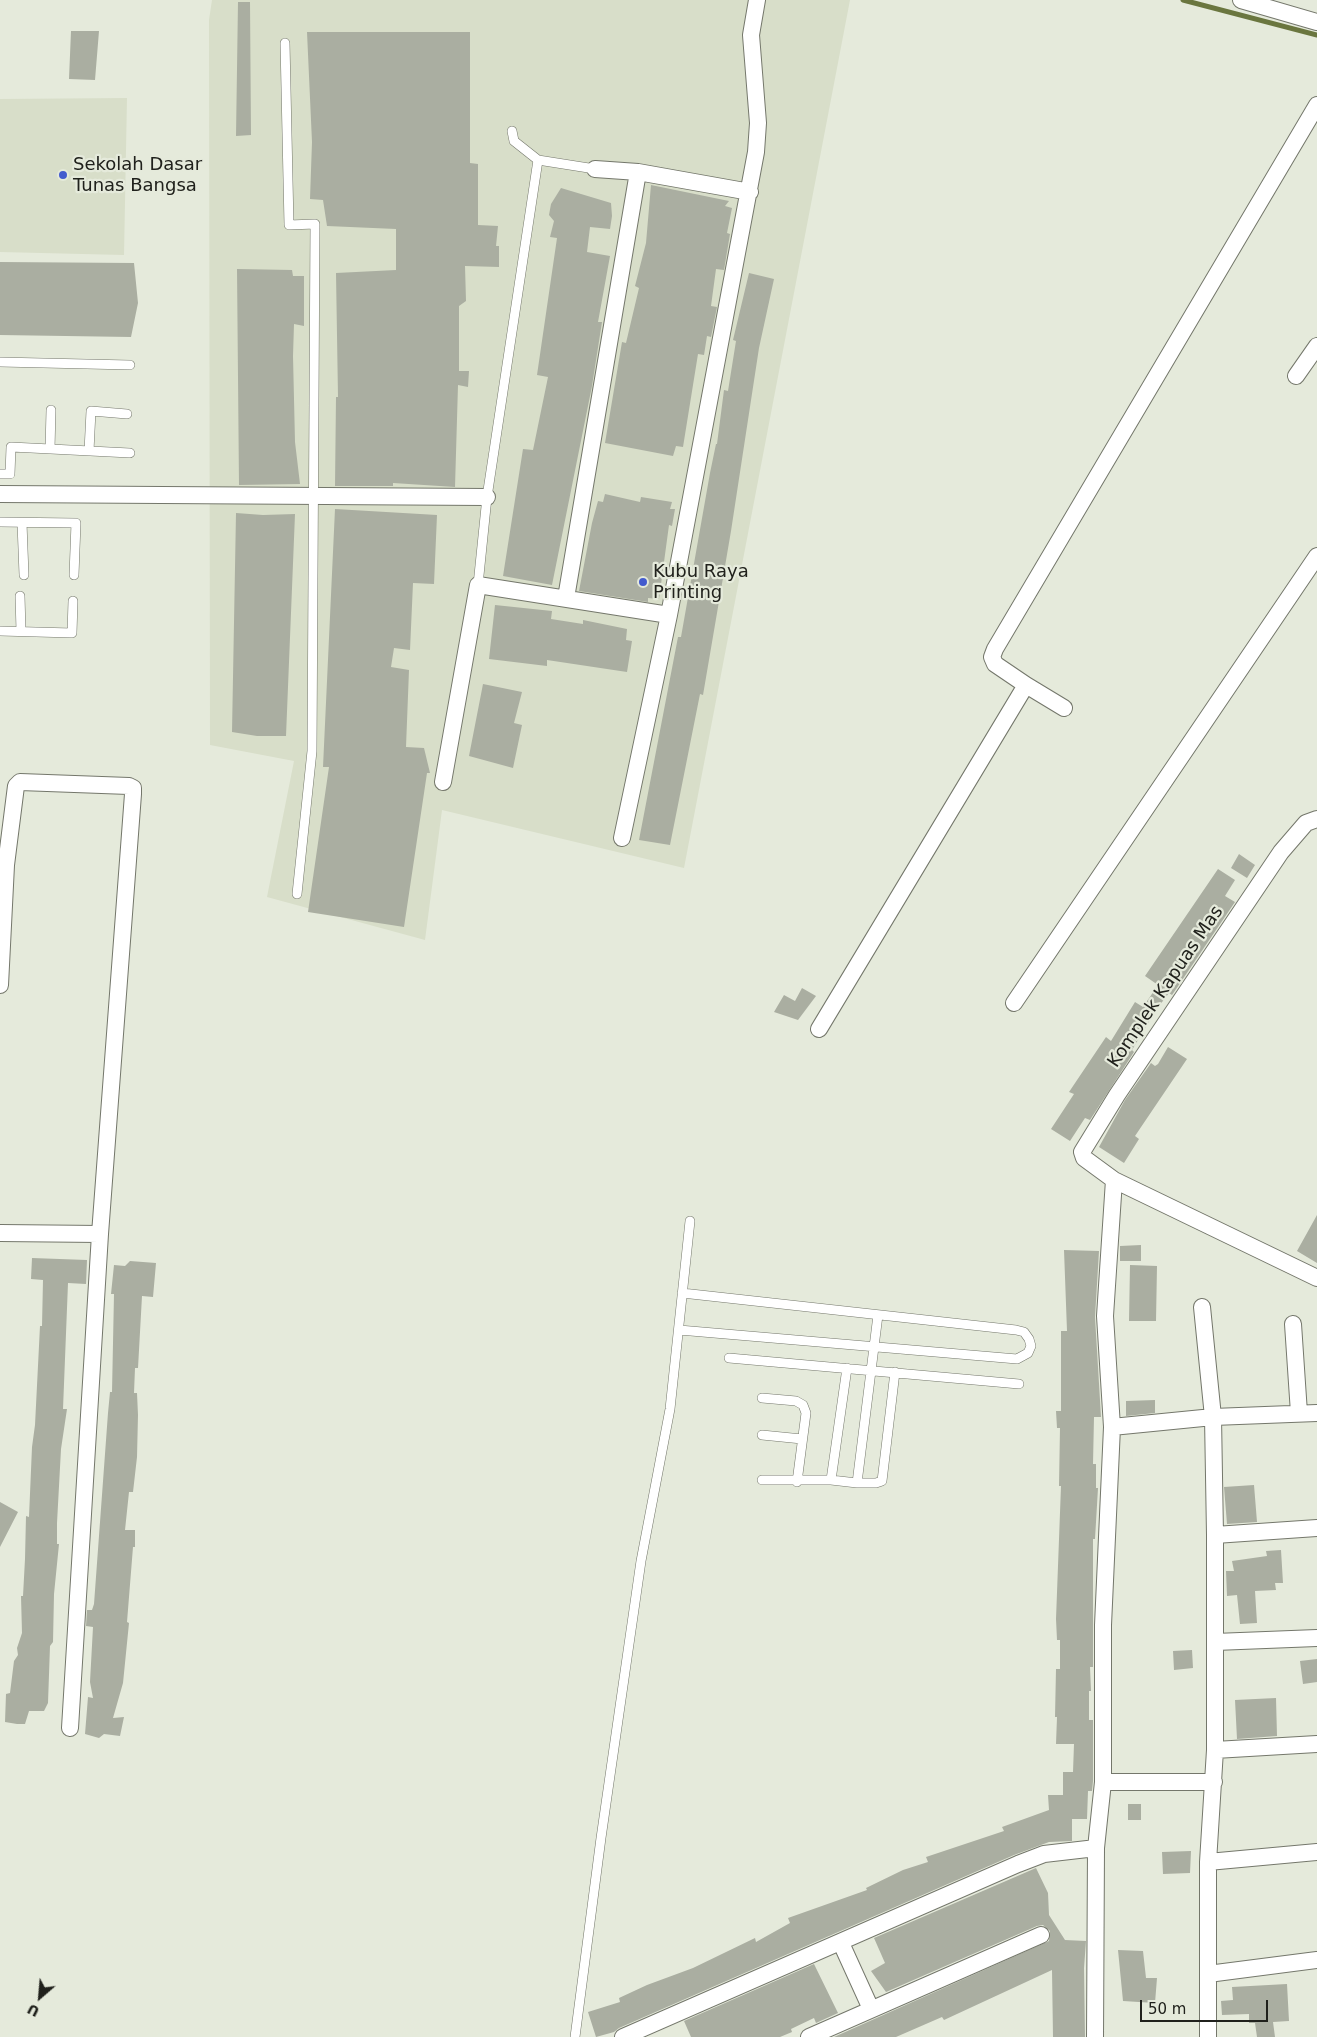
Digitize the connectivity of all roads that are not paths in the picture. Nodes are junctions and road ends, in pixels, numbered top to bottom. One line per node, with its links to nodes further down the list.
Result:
1 (757, 0): 10 (street)
2 (1240, 0): 3 (street)
3 (1317, 22)
4 (285, 43): 22 (lane)
5 (1317, 105): 36 (street)
6 (512, 131): 7 (lane)
7 (538, 160): 8 (lane); 23 (lane)
8 (595, 169): 9 (street)
9 (638, 172): 10 (street); 31 (street)
10 (750, 192): 33 (street)
11 (1317, 346): 14 (street)
12 (0, 362): 13 (lane)
13 (130, 365)
14 (1296, 376)
15 (51, 410): 17 (lane)
16 (127, 414): 18 (lane)
17 (50, 449): 18 (lane); 20 (lane)
18 (89, 451): 19 (lane)
19 (130, 453)
20 (0, 474)
21 (0, 494): 22 (street)
22 (313, 496): 23 (street); 42 (lane)
23 (487, 497): 29 (lane)
24 (0, 522): 25 (lane)
25 (22, 523): 27 (lane); 28 (lane)
26 (1317, 556): 45 (street)
27 (24, 575)
28 (74, 575)
29 (478, 585): 31 (street); 38 (street)
30 (20, 596): 35 (lane)
31 (566, 598): 33 (street)
32 (73, 601): 35 (lane)
33 (669, 615): 41 (street)
34 (0, 630): 35 (lane)
35 (21, 631)
36 (1026, 685): 37 (street); 46 (street)
37 (1064, 708)
38 (443, 782)
39 (1317, 820): 47 (street, Komplek Kapuas Mas)
40 (4, 833): 43 (street); 50 (street)
41 (622, 838)
42 (297, 894)
43 (1, 952): 44 (street)
44 (0, 985)
45 (1014, 1003)
46 (818, 1029)
47 (1114, 1180): 51 (street); 67 (street)
48 (690, 1221): 52 (lane)
49 (0, 1233): 50 (street)
50 (100, 1234): 78 (street)
51 (1317, 1278)
52 (682, 1293): 54 (lane); 56 (lane)
53 (1202, 1307): 66 (street)
54 (878, 1315): 57 (lane); 57 (lane)
55 (1293, 1324): 64 (street)
56 (678, 1330): 57 (lane); 91 (lane)
57 (874, 1347): 60 (lane)
58 (729, 1358): 59 (lane)
59 (846, 1368): 60 (lane); 71 (lane)
60 (871, 1370): 61 (lane); 73 (lane)
61 (895, 1372): 62 (lane); 73 (lane)
62 (1019, 1384)
63 (762, 1398): 69 (lane)
64 (1299, 1413): 65 (street); 66 (street)
65 (1317, 1413)
66 (1214, 1417): 67 (street); 75 (street)
67 (1112, 1427): 81 (street)
68 (762, 1435): 69 (lane)
69 (802, 1439): 72 (lane)
70 (762, 1480): 72 (lane)
71 (831, 1480): 72 (lane); 73 (lane)
72 (797, 1482)
73 (857, 1483)
74 (1317, 1528): 75 (street)
75 (1215, 1535): 77 (street)
76 (1317, 1638): 77 (street)
77 (1215, 1642): 80 (street)
78 (70, 1728)
79 (1317, 1744): 80 (street)
80 (1214, 1750): 82 (street)
81 (1103, 1782): 82 (street); 83 (street)
82 (1214, 1782): 85 (street)
83 (1096, 1848): 87 (street); 94 (street)
84 (1317, 1852): 85 (street)
85 (1208, 1862): 89 (street)
86 (1042, 1935): 90 (street)
87 (841, 1943): 90 (street); 92 (street)
88 (1317, 1960): 89 (street)
89 (1208, 1974): 95 (street)
90 (871, 2009): 93 (street)
91 (575, 2037)
92 (623, 2037)
93 (809, 2037)
94 (1095, 2037)
95 (1208, 2037)

